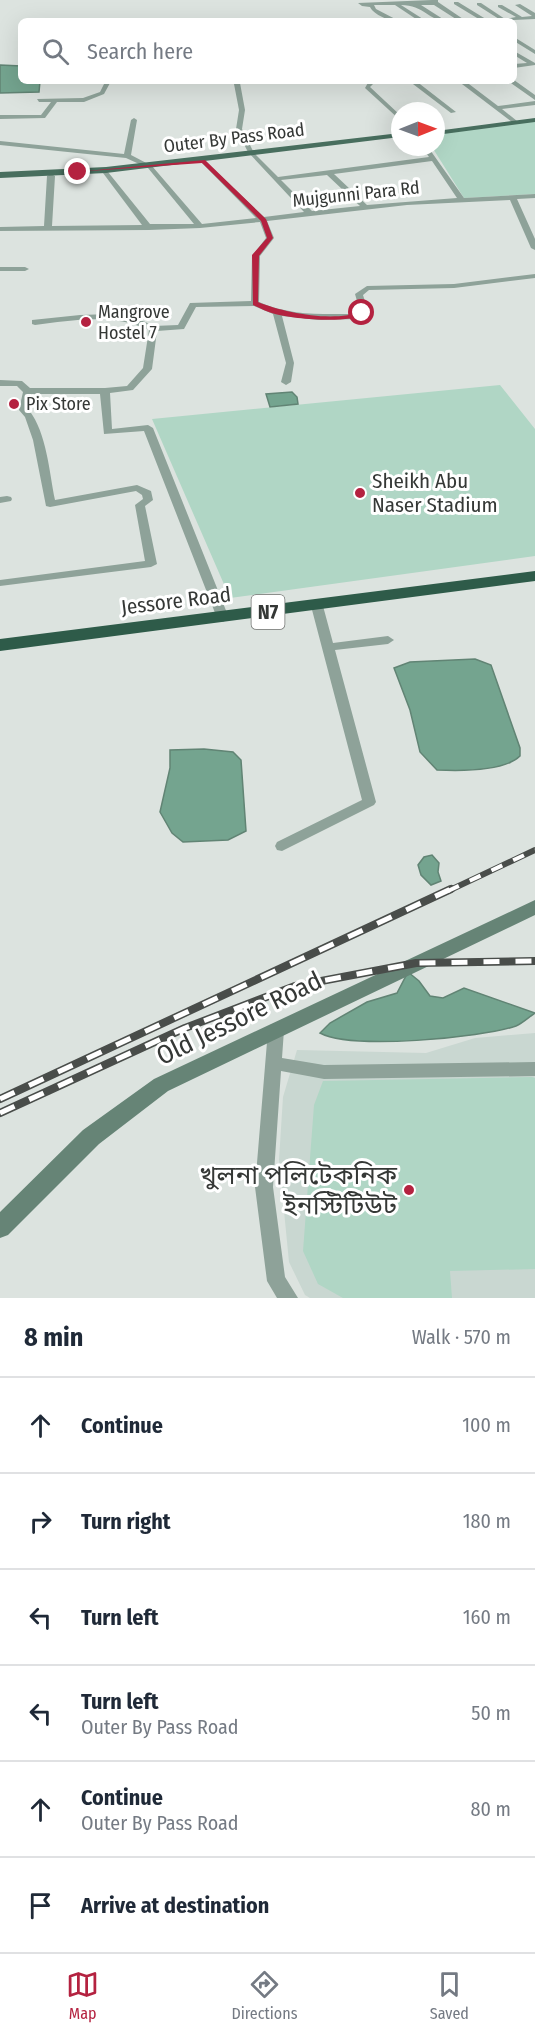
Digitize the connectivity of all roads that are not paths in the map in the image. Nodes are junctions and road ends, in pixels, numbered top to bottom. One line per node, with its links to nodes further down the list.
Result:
1 (435, 1): 2 (street); 12 (street)
2 (417, 2): 4 (street); 11 (street)
3 (456, 3): 13 (street)
4 (397, 4): 9 (street); 10 (street)
5 (479, 4): 14 (street)
6 (518, 5): 8 (street)
7 (500, 6): 16 (street)
8 (535, 16): 16 (street)
9 (390, 18)
10 (418, 18)
11 (439, 18)
12 (459, 18)
13 (481, 18)
14 (501, 18)
15 (517, 19): 16 (street)
16 (522, 19)
17 (517, 41): 18 (street)
18 (535, 52)
19 (517, 55): 20 (street)
20 (534, 64): 21 (street)
21 (517, 66)
22 (106, 84): 30 (street)
23 (237, 84): 43 (street)
24 (369, 84): 33 (street)
25 (416, 84): 34 (street)
26 (465, 84): 32 (street)
27 (515, 84): 28 (street)
28 (535, 98)
29 (39, 100): 30 (street)
30 (55, 100): 35 (street)
31 (535, 103): 32 (street)
32 (495, 108): 38 (street)
33 (391, 110)
34 (453, 112)
35 (0, 117)
36 (535, 119): 38 (main road); 40 (main road)
37 (134, 120): 44 (street)
38 (513, 121): 39 (main road)
39 (445, 131)
40 (445, 131)
41 (391, 137): 43 (main road, Outer By Pass Road)
42 (0, 143): 44 (street)
43 (252, 154): 47 (main road, Outer By Pass Road); 48 (main road, Outer By Pass Road); 53 (street)
44 (127, 156): 48 (street)
45 (431, 156): 46 (street)
46 (433, 159): 49 (street); 56 (street)
47 (203, 161): 48 (main road, Outer By Pass Road); 59 (street)
48 (149, 166): 50 (main road, Outer By Pass Road); 51 (main road, Outer By Pass Road); 60 (street)
49 (328, 172): 53 (street); 57 (street)
50 (105, 173): 52 (main road, Outer By Pass Road); 61 (street)
51 (0, 176): 52 (main road, Outer By Pass Road)
52 (51, 176): 63 (street)
53 (276, 178): 58 (street)
54 (535, 196): 55 (street, Mujgunni Para Rd)
55 (513, 197): 56 (street, Mujgunni Para Rd); 64 (street)
56 (462, 200): 57 (street, Mujgunni Para Rd)
57 (365, 207): 58 (street, Mujgunni Para Rd)
58 (310, 214): 59 (street, Mujgunni Para Rd)
59 (263, 220): 60 (street, Mujgunni Para Rd); 68 (street)
60 (200, 226): 61 (street, Mujgunni Para Rd)
61 (149, 228): 63 (street, Mujgunni Para Rd)
62 (0, 229): 63 (street, Mujgunni Para Rd)
63 (48, 229)
64 (535, 248)
65 (0, 269): 66 (street)
66 (25, 269)
67 (535, 276): 69 (street)
68 (255, 303): 69 (street); 71 (street)
69 (277, 313): 72 (street)
70 (35, 322): 71 (street)
71 (153, 329): 75 (street)
72 (286, 382)
73 (0, 383): 74 (street)
74 (28, 391): 75 (street); 77 (street)
75 (105, 391): 79 (street)
76 (535, 576): 78 (highway, Jessore Road / N7)
77 (0, 583)
78 (317, 606): 79 (highway, Jessore Road / N7); 82 (street)
79 (223, 618): 81 (highway, Jessore Road / N7)
80 (388, 640): 82 (street)
81 (0, 645)
82 (328, 647): 83 (street)
83 (282, 846)
84 (535, 906): 85 (main road, Old Jessore Road)
85 (276, 1030): 86 (street); 88 (main road, Old Jessore Road)
86 (273, 1063): 87 (street); 89 (street)
87 (535, 1069)
88 (0, 1227)
89 (289, 1298)

